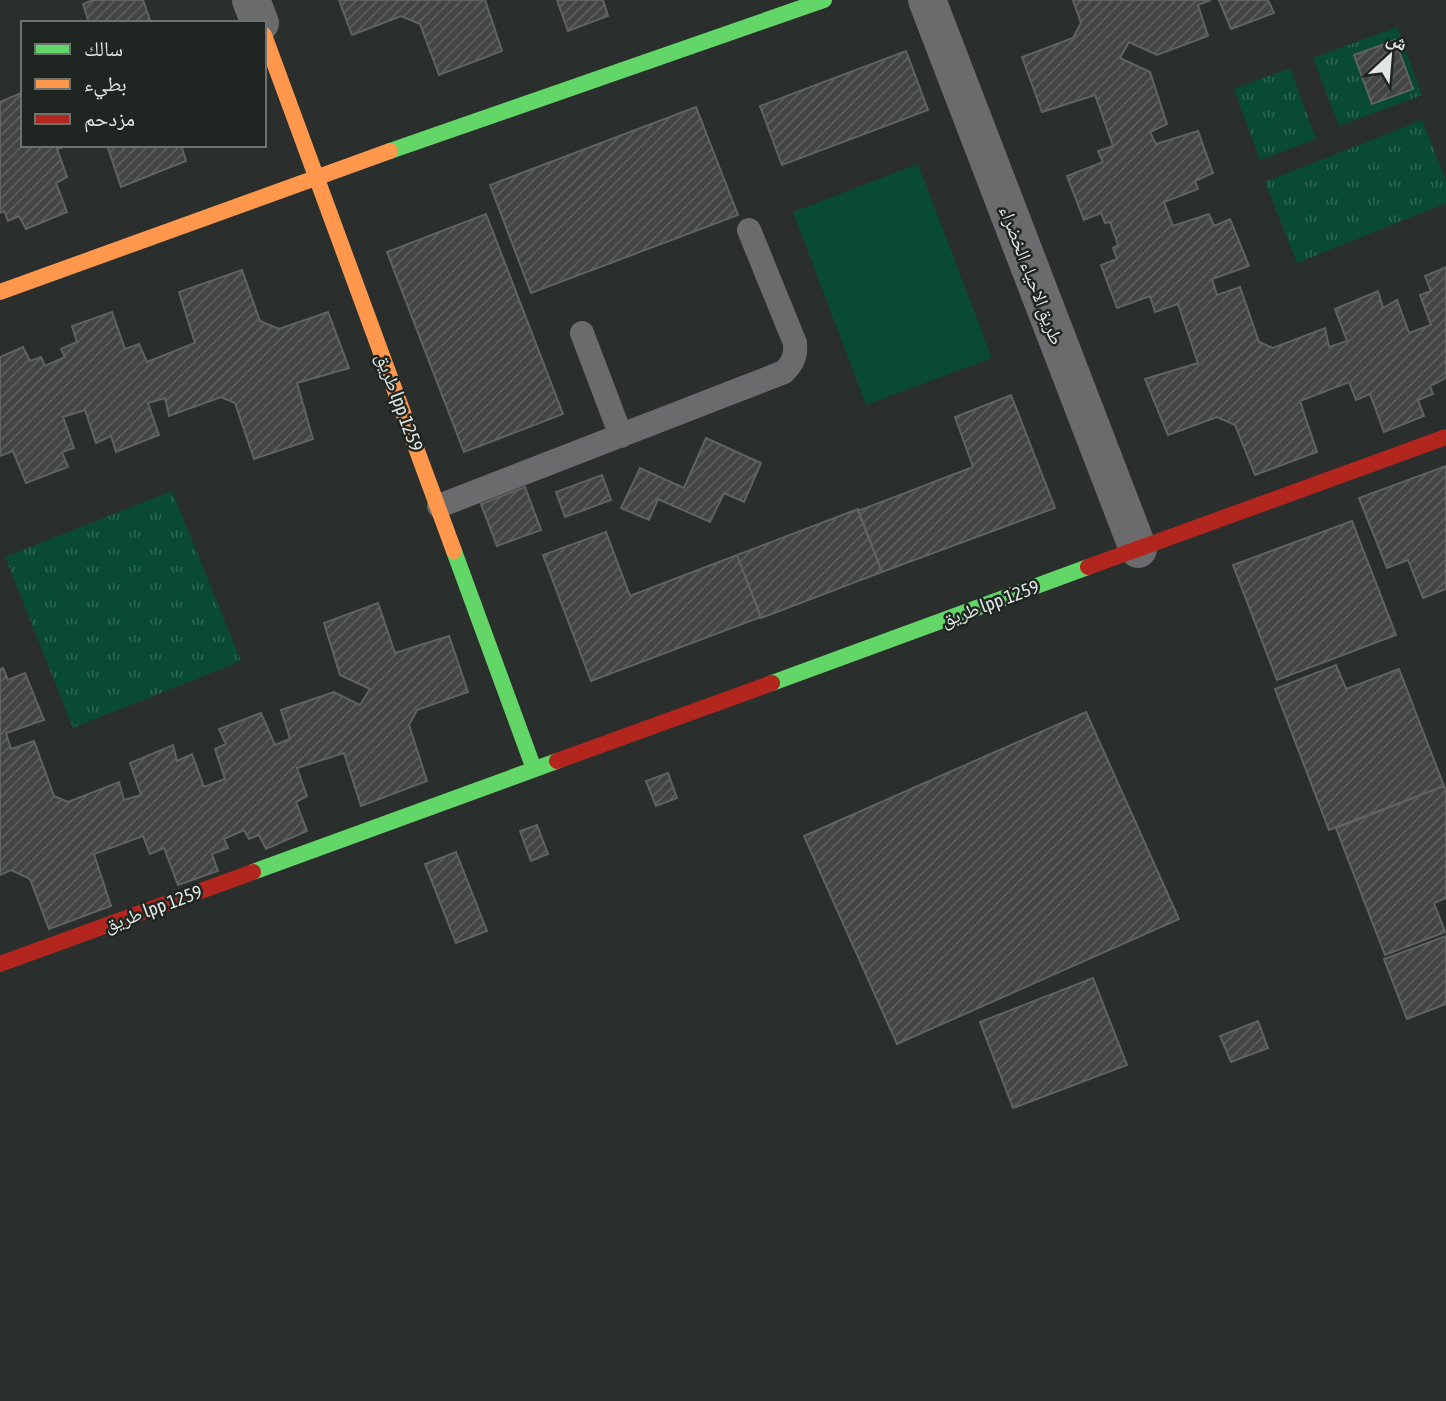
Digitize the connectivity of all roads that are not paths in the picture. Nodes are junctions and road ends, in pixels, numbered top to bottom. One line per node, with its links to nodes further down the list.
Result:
1 (251, 0): 4 (street)
2 (824, 0): 6 (street)
3 (927, 0): 13 (street, طريق الاحياء الخضراء)
4 (259, 21)
5 (266, 40): 6 (street, طريق lpp 1259)
6 (316, 177): 8 (street); 12 (street, طريق lpp 1259)
7 (749, 230): 10 (lane)
8 (0, 292)
9 (582, 333): 10 (lane)
10 (621, 436): 12 (lane)
11 (1446, 437): 13 (street, طريق lpp 1259)
12 (439, 506): 14 (street, طريق lpp 1259)
13 (1138, 549): 14 (street, طريق lpp 1259)
14 (534, 769): 15 (street, طريق lpp 1259)
15 (4, 962)

